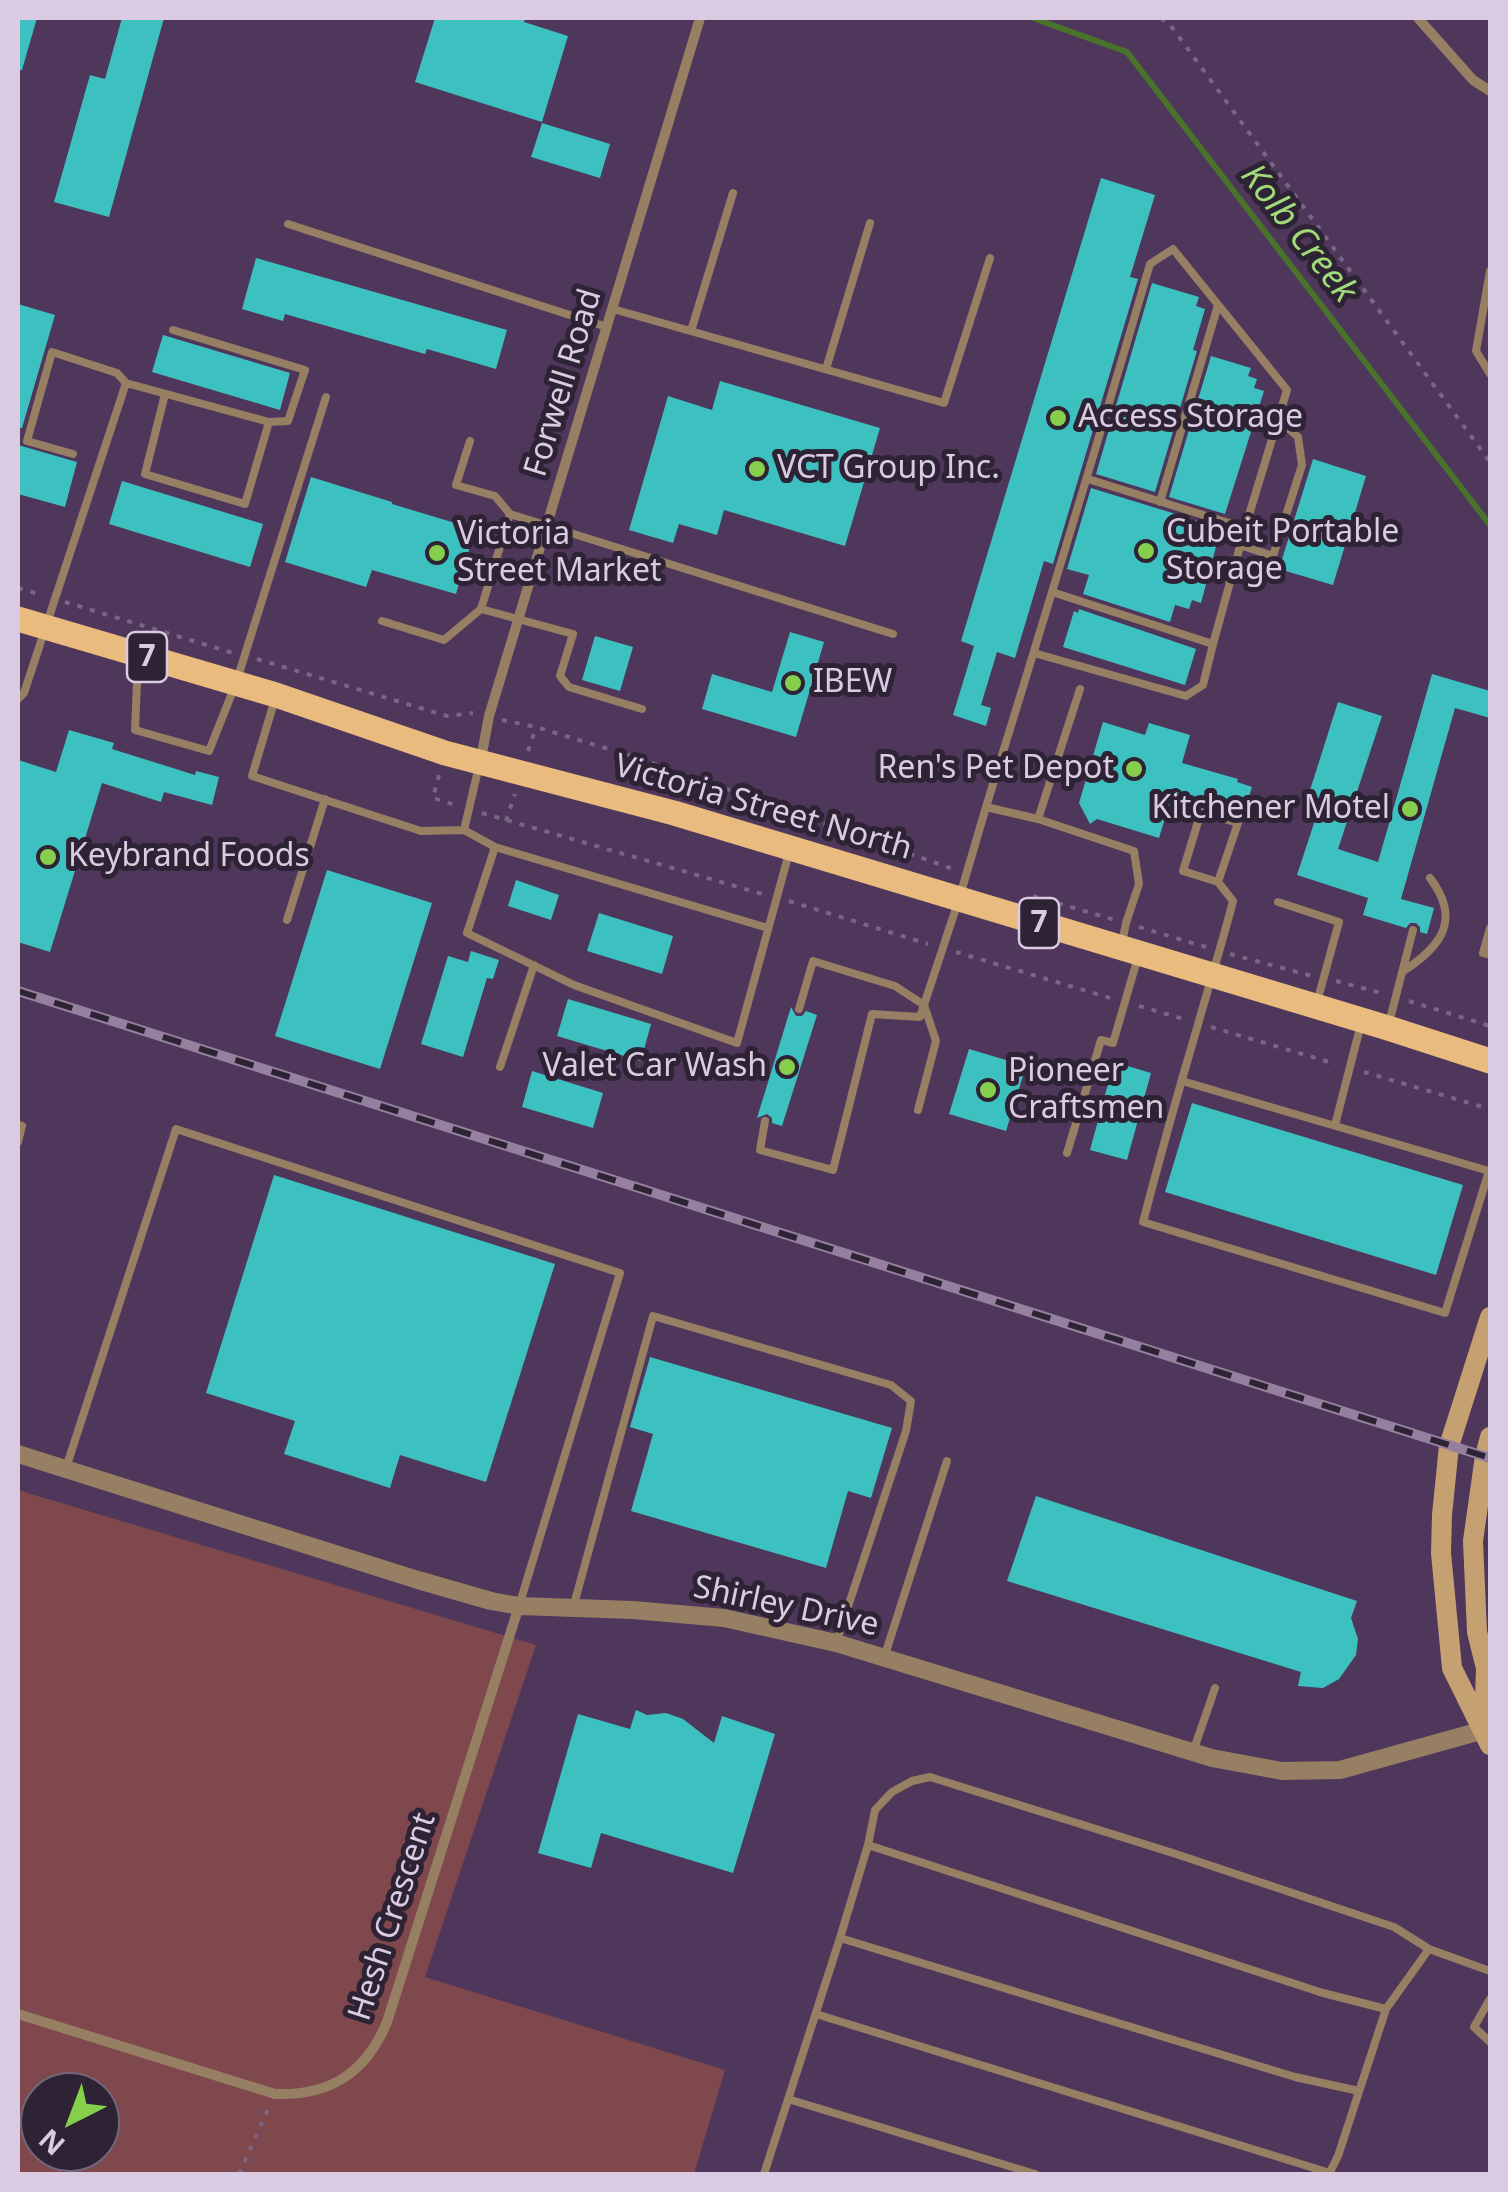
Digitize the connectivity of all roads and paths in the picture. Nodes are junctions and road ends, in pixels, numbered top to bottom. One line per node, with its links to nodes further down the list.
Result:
1 (700, 18): 11 (street, Forwell Road)
2 (1161, 18): 25 (path)
3 (1418, 18): 4 (street)
4 (1490, 91)
5 (732, 193): 15 (lane)
6 (870, 223): 16 (lane)
7 (288, 224): 13 (lane)
8 (990, 258): 16 (lane)
9 (1490, 270): 12 (lane)
10 (1218, 305): 21 (lane); 26 (lane); 27 (lane)
11 (612, 308): 13 (street, Forwell Road); 15 (lane)
12 (1487, 311): 17 (lane)
13 (607, 327): 29 (street, Forwell Road)
14 (173, 330): 22 (lane)
15 (691, 331): 16 (lane)
16 (826, 370)
17 (1490, 374)
18 (126, 383): 19 (lane); 24 (lane); 37 (lane)
19 (165, 394): 22 (lane); 22 (lane)
20 (326, 398): 42 (lane)
21 (1278, 419): 30 (lane); 31 (lane)
22 (269, 422)
23 (470, 441): 28 (lane)
24 (73, 454)
25 (1490, 462)
26 (1088, 479): 27 (lane); 32 (lane)
27 (1160, 502): 30 (lane)
28 (510, 514): 29 (lane); 33 (lane)
29 (548, 525): 35 (street, Forwell Road); 38 (lane)
30 (1245, 528): 31 (lane)
31 (1240, 545): 39 (lane)
32 (1052, 592): 39 (lane); 40 (lane)
33 (481, 609): 35 (lane); 36 (lane)
34 (18, 619): 37 (main road, Victoria Street North / 7)
35 (519, 619): 46 (lane); 52 (street, Forwell Road)
36 (382, 622)
37 (47, 628): 41 (main road, Victoria Street North / 7); 45 (lane)
38 (893, 634)
39 (1214, 644): 40 (lane)
40 (1034, 653): 57 (lane)
41 (139, 655): 42 (main road, Victoria Street North / 7); 42 (lane)
42 (236, 683): 44 (main road, Victoria Street North / 7)
43 (1080, 689): 59 (lane)
44 (276, 695): 52 (main road, Victoria Street North / 7); 54 (lane)
45 (18, 699)
46 (642, 709)
47 (475, 713): 49 (path)
48 (514, 723): 50 (path, Victoria Street North)
49 (452, 727)
50 (536, 727): 51 (path); 64 (path, Victoria Street North)
51 (531, 741)
52 (480, 763): 61 (lane); 63 (main road, Victoria Street North / 7)
53 (437, 785): 55 (path)
54 (325, 799): 61 (lane); 73 (lane)
55 (444, 802)
56 (511, 807): 60 (path)
57 (986, 807): 59 (lane); 69 (lane)
58 (496, 817): 60 (path)
59 (1038, 819): 78 (lane)
60 (506, 821): 67 (path)
61 (464, 830): 62 (lane)
62 (495, 847): 74 (lane); 83 (lane)
63 (790, 848): 69 (main road, Victoria Street North / 7); 74 (lane)
64 (938, 864)
65 (1430, 878): 84 (lane)
66 (1218, 882): 66 (lane); 85 (lane)
67 (761, 893)
68 (1024, 893): 72 (path)
69 (959, 899): 78 (main road, Victoria Street North / 7); 91 (lane)
70 (1278, 902): 92 (lane)
71 (795, 903): 77 (path)
72 (1101, 915)
73 (287, 920)
74 (768, 928): 83 (lane)
75 (1490, 928): 81 (lane)
76 (1413, 930): 84 (lane)
77 (922, 942)
78 (1135, 943): 79 (path); 85 (main road, Victoria Street North / 7); 111 (lane)
79 (1204, 946)
80 (962, 954): 89 (path)
81 (1487, 954)
82 (1240, 956): 86 (path)
83 (534, 965): 102 (lane)
84 (1402, 972): 98 (lane)
85 (1214, 976): 92 (main road, Victoria Street North / 7); 104 (lane)
86 (1311, 976)
87 (1344, 983): 88 (path)
88 (1378, 992)
89 (1112, 998)
90 (1420, 1004): 97 (path)
91 (924, 1005): 94 (lane); 105 (lane); 107 (lane)
92 (1315, 1006): 96 (main road, Victoria Street North / 7)
93 (1144, 1008): 95 (path)
94 (799, 1009)
95 (1185, 1020)
96 (1362, 1020): 98 (main road, Victoria Street North / 7); 109 (lane)
97 (1490, 1026)
98 (1388, 1028): 100 (main road, Victoria Street North / 7)
99 (1222, 1030): 101 (path)
100 (1490, 1061)
101 (1337, 1064)
102 (500, 1067)
103 (1378, 1076): 106 (path)
104 (1182, 1081): 109 (lane); 109 (lane)
105 (918, 1110)
106 (1490, 1110)
107 (765, 1121)
108 (18, 1125): 110 (lane)
109 (1335, 1125)
110 (18, 1142)
111 (1067, 1154)
112 (1490, 1317): 123 (main road)
113 (1490, 1437): 117 (main road)
114 (18, 1454): 116 (street, Shirley Drive)
115 (948, 1461): 121 (lane)
116 (66, 1469): 118 (street, Shirley Drive); 118 (lane)
117 (1482, 1542): 123 (main road)
118 (519, 1606): 119 (street, Shirley Drive); 135 (street, Hesh Crescent)
119 (573, 1608): 120 (street, Shirley Drive); 120 (lane)
120 (836, 1643): 121 (street, Shirley Drive)
121 (884, 1658): 124 (street, Shirley Drive)
122 (1215, 1688): 124 (lane)
123 (1487, 1738): 124 (street, Shirley Drive)
124 (1193, 1752)
125 (868, 1846): 126 (lane); 127 (lane); 130 (lane)
126 (840, 1938): 132 (lane); 134 (lane)
127 (1429, 1949): 128 (lane); 130 (lane)
128 (1490, 1971)
129 (1490, 1999): 133 (lane)
130 (1386, 2009): 134 (lane)
131 (18, 2014): 135 (street, Hesh Crescent)
132 (816, 2014): 136 (lane); 140 (lane)
133 (1490, 2042)
134 (1359, 2091): 140 (lane)
135 (275, 2094): 137 (path)
136 (788, 2099): 138 (lane); 139 (lane)
137 (240, 2174)
138 (764, 2174)
139 (1035, 2174)
140 (1329, 2174)

